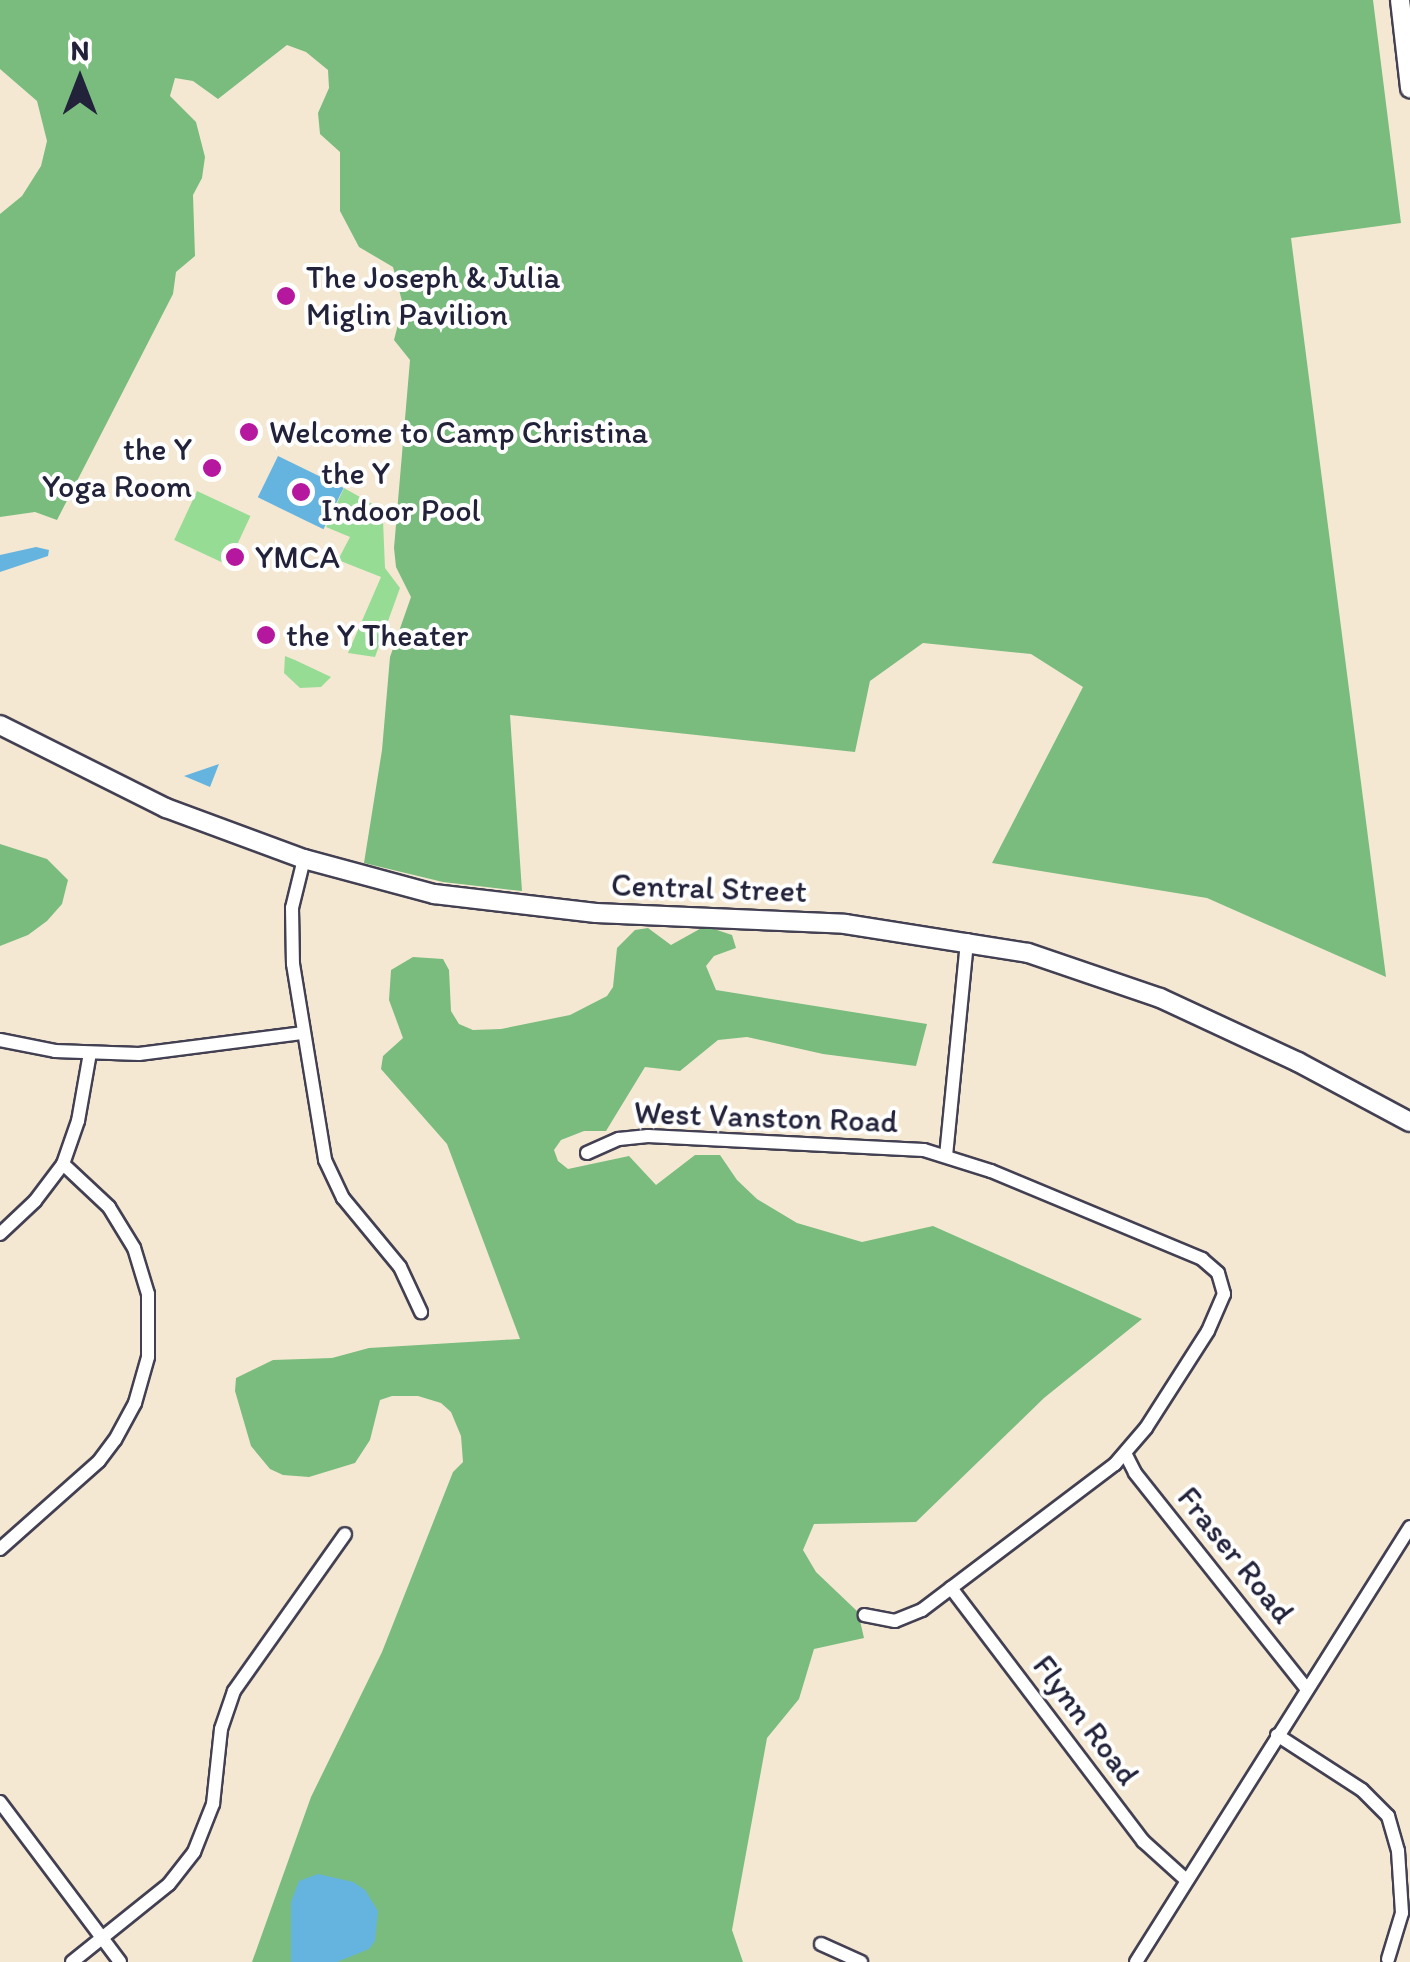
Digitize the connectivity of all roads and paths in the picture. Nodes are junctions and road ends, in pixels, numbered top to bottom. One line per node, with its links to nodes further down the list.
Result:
1 (1400, 0): 2 (main road)
2 (1410, 88)
3 (0, 725): 4 (main road, Central Street)
4 (304, 858): 5 (main road, Central Street); 6 (street)
5 (967, 940): 9 (main road, Central Street); 11 (street)
6 (302, 1033): 8 (street); 14 (street)
7 (0, 1040): 8 (street)
8 (90, 1053): 12 (street)
9 (1410, 1122)
10 (587, 1153): 11 (street, West Vanston Road)
11 (946, 1156): 15 (street, West Vanston Road)
12 (63, 1164): 13 (street); 18 (street)
13 (0, 1234)
14 (422, 1312)
15 (1125, 1452): 19 (street); 21 (street, Fraser Road)
16 (1410, 1527): 21 (street)
17 (345, 1534): 25 (street)
18 (0, 1549)
19 (951, 1588): 20 (street); 24 (street, Flynn Road)
20 (865, 1615)
21 (1307, 1688): 22 (street)
22 (1277, 1735): 24 (street); 27 (street)
23 (0, 1802): 25 (street)
24 (1185, 1879): 31 (street)
25 (102, 1938): 28 (street); 29 (street)
26 (821, 1944): 30 (street)
27 (1388, 1959)
28 (72, 1962)
29 (120, 1962)
30 (861, 1962)
31 (1136, 1962)

